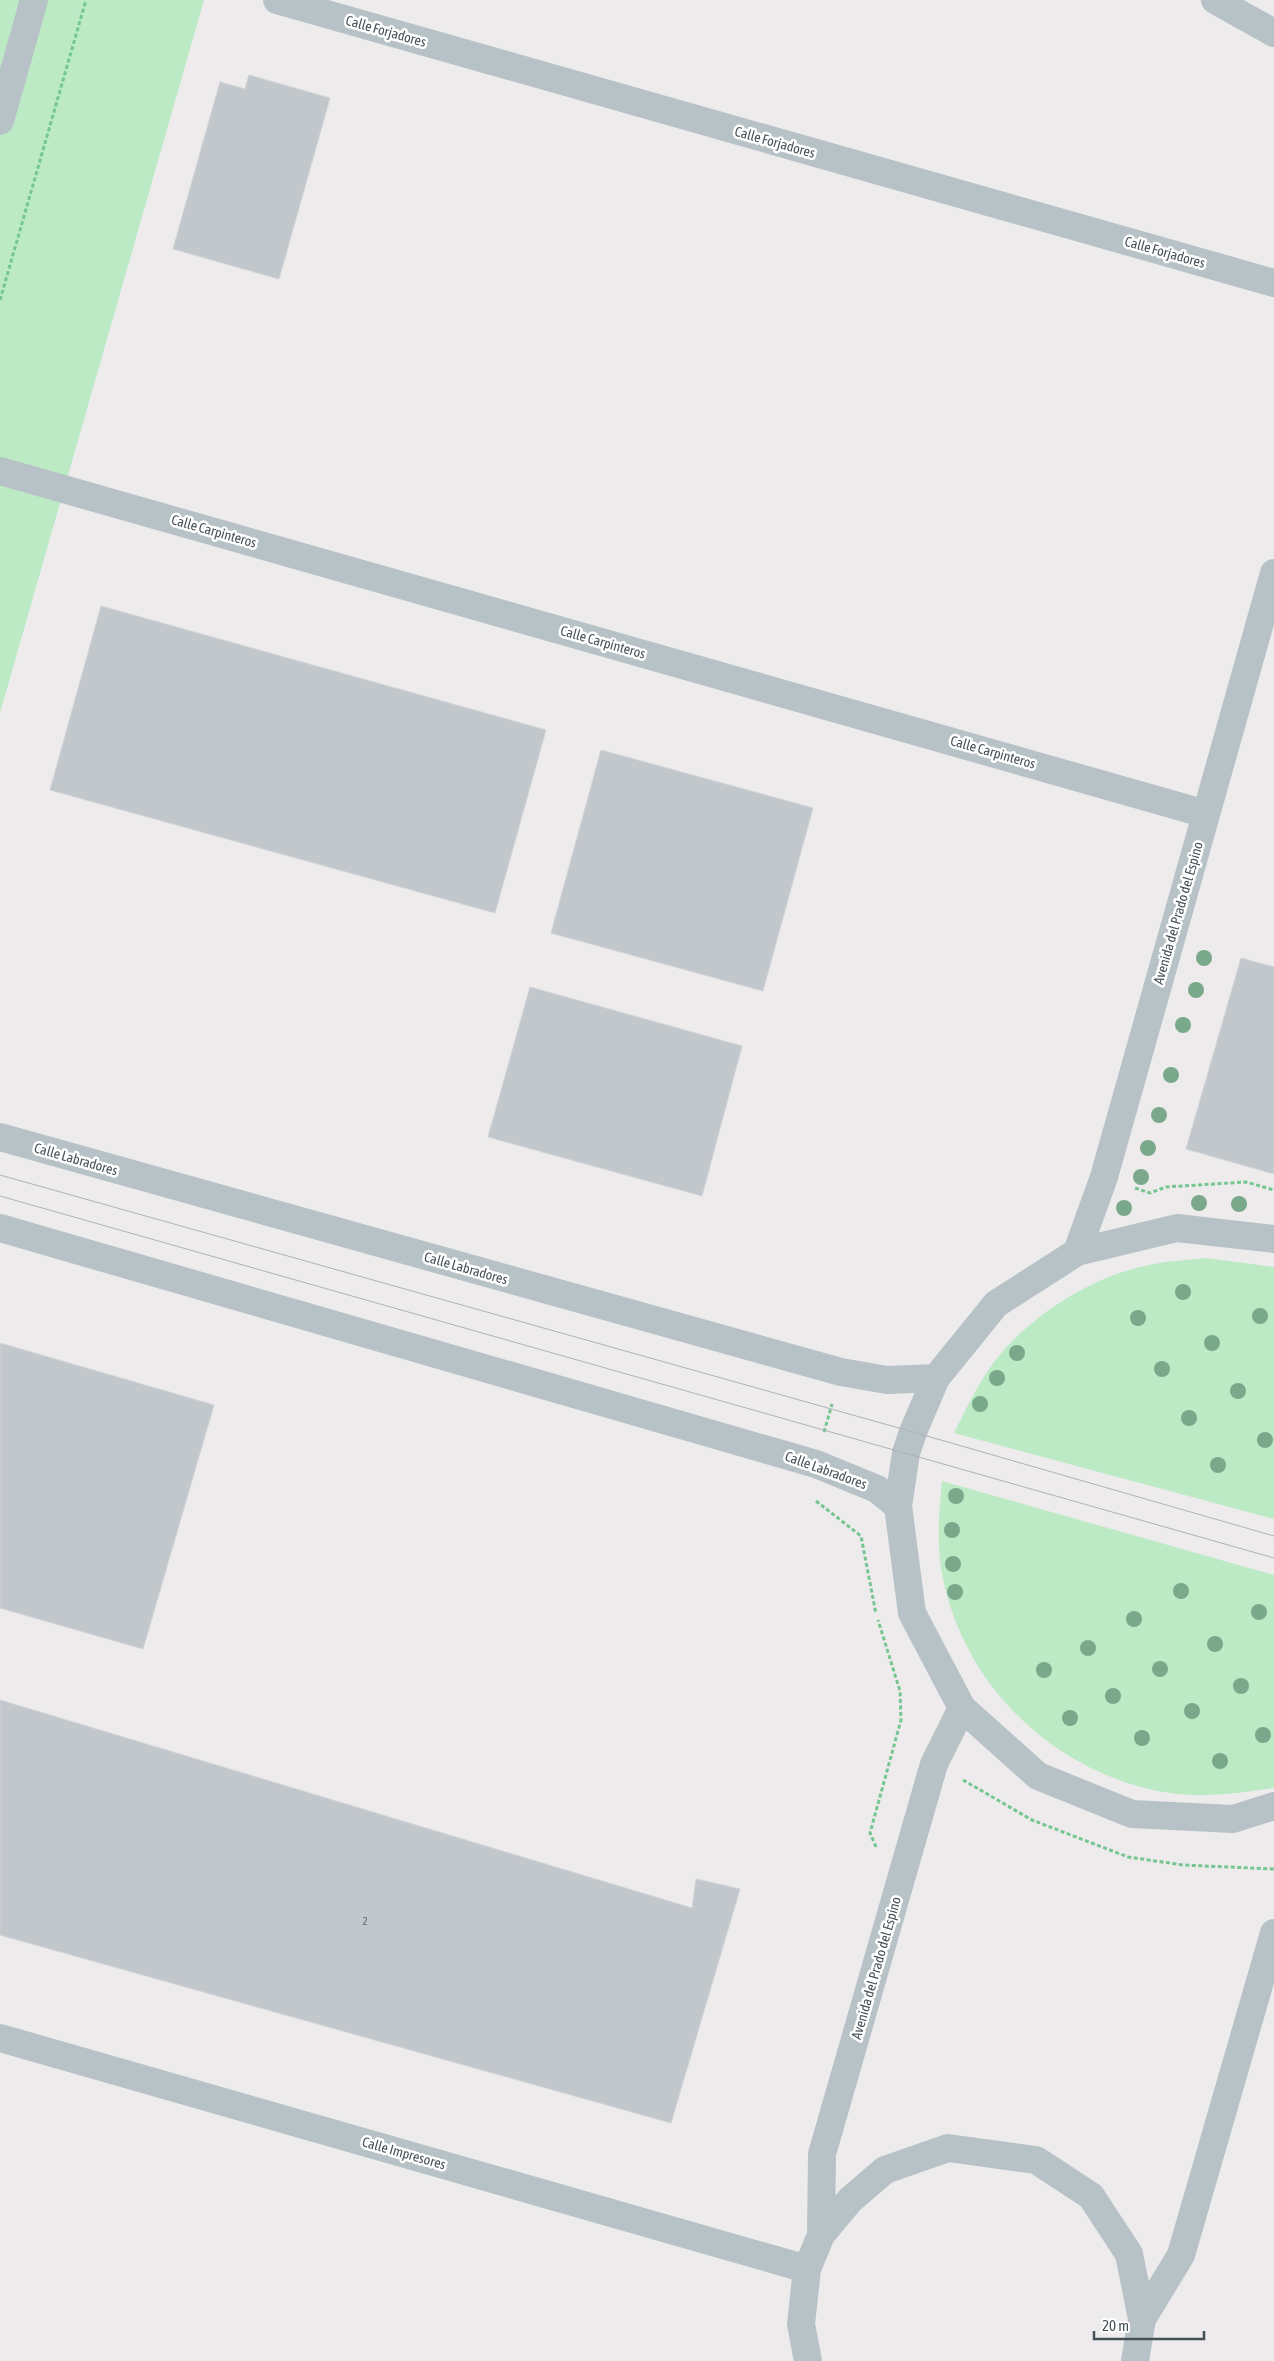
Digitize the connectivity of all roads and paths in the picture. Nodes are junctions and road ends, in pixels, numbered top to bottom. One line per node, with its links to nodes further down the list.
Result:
1 (34, 0): 6 (street)
2 (86, 0): 8 (path)
3 (277, 0): 7 (street, Calle Forjadores)
4 (1215, 0): 5 (street)
5 (1274, 33)
6 (0, 121)
7 (1274, 283)
8 (0, 300)
9 (0, 471): 11 (street, Calle Carpinteros)
10 (1274, 573): 11 (street, Avenida del Prado del Espino)
11 (1206, 814): 13 (street, Avenida del Prado del Espino)
12 (0, 1137): 18 (street, Calle Labradores)
13 (1104, 1177): 14 (path); 17 (street, Avenida del Prado del Espino)
14 (1274, 1190)
15 (0, 1228): 20 (street, Calle Labradores)
16 (1274, 1239): 17 (street)
17 (1077, 1252): 19 (street)
18 (840, 1372): 19 (street, Calle Labradores); 20 (path)
19 (936, 1378): 21 (street)
20 (816, 1464): 21 (street, Calle Labradores); 24 (path)
21 (898, 1506): 22 (street)
22 (962, 1708): 23 (street); 27 (street, Avenida del Prado del Espino)
23 (1274, 1806)
24 (877, 1852)
25 (1274, 1933): 29 (street)
26 (0, 2038): 28 (street, Calle Impresores)
27 (821, 2234): 28 (street); 29 (street)
28 (807, 2269): 30 (street)
29 (1142, 2319): 31 (street)
30 (808, 2361)
31 (1135, 2361)

